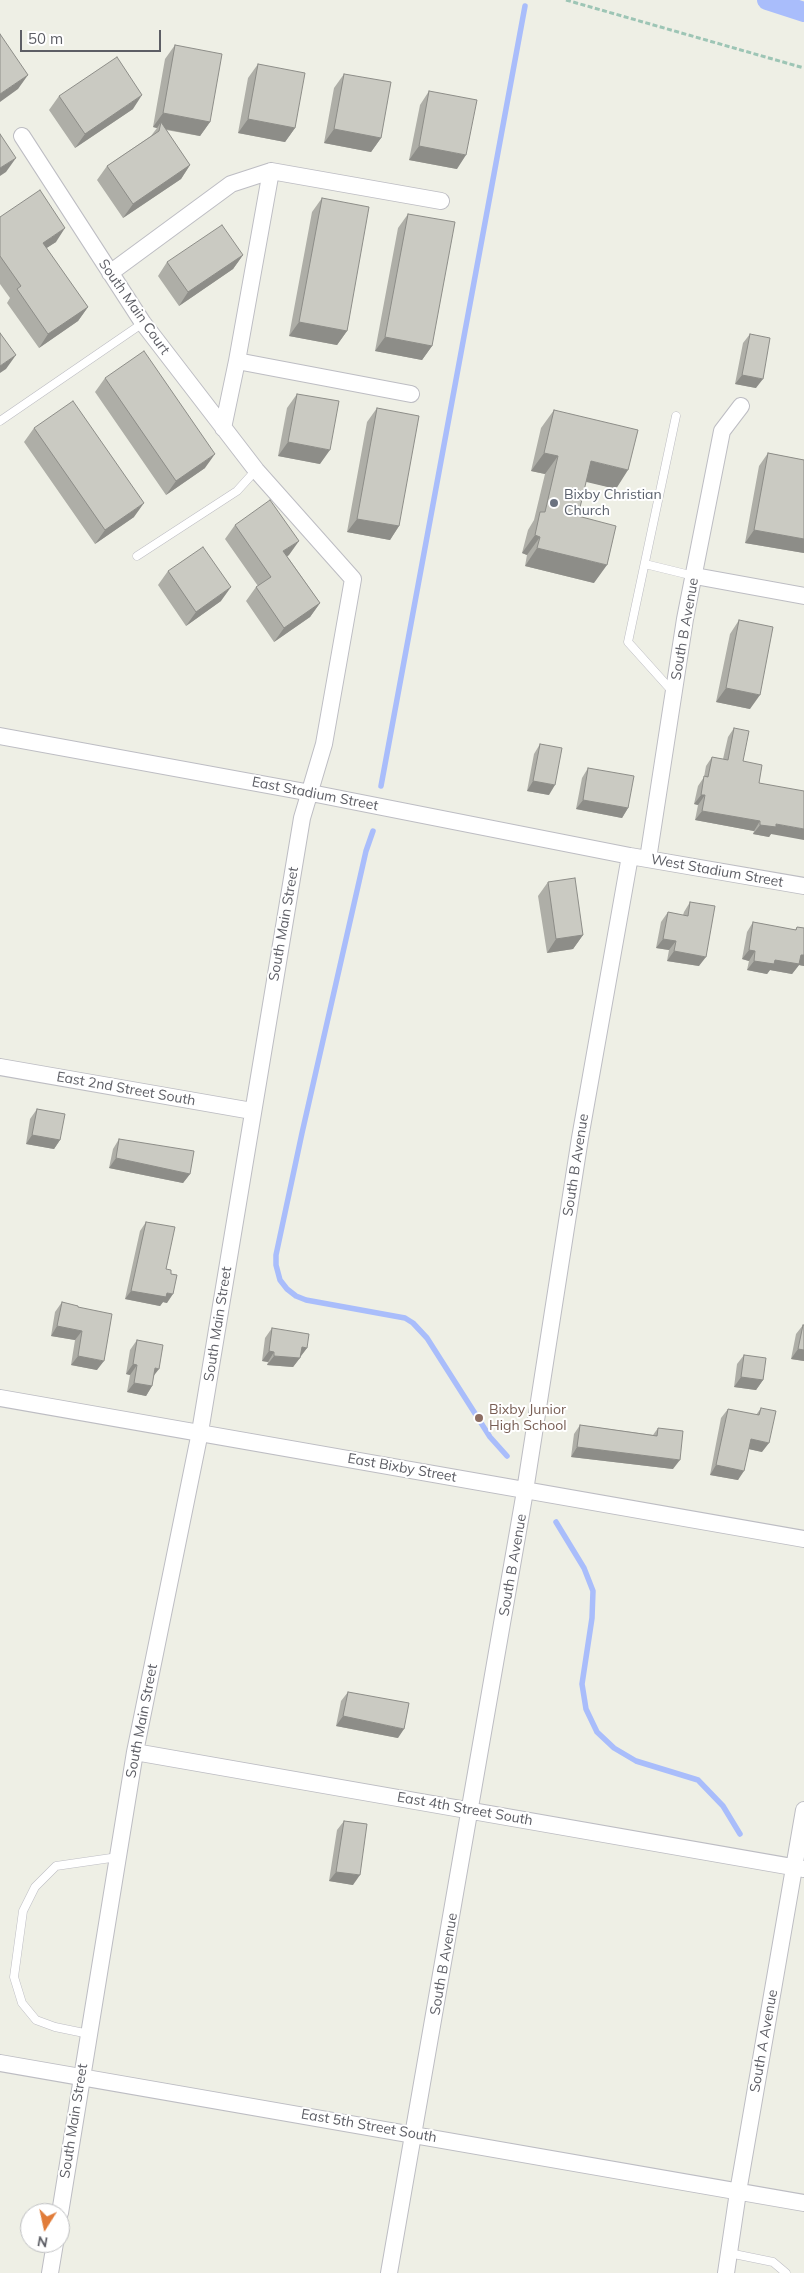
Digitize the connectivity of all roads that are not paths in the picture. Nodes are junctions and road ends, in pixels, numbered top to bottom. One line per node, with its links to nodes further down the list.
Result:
1 (22, 136): 4 (street, South Main Court)
2 (271, 171): 3 (street); 4 (street); 6 (street)
3 (441, 201)
4 (110, 273): 5 (street, South Main Court)
5 (143, 323): 10 (lane); 11 (street, South Main Court)
6 (237, 361): 7 (street); 11 (street)
7 (411, 394)
8 (741, 406): 15 (street, South B Avenue)
9 (676, 416): 14 (lane)
10 (0, 422)
11 (223, 428): 12 (street, South Main Court)
12 (256, 470): 13 (lane); 19 (street, South Main Street)
13 (137, 556)
14 (645, 564): 15 (lane); 17 (lane)
15 (695, 576): 16 (street); 17 (street, South B Avenue)
16 (804, 596)
17 (674, 693): 21 (street, South B Avenue)
18 (0, 736): 19 (street, East Stadium Street)
19 (311, 792): 20 (street, East Stadium Street); 24 (street, South Main Street)
20 (630, 856): 21 (street, West Stadium Street); 27 (street, South B Avenue)
21 (648, 859): 22 (street, West Stadium Street)
22 (804, 886)
23 (0, 1067): 24 (street, East 2nd Street South)
24 (252, 1111): 26 (street, South Main Street)
25 (0, 1398): 26 (street, East Bixby Street)
26 (200, 1432): 27 (street, East Bixby Street); 29 (street, South Main Street)
27 (525, 1491): 28 (street, East Bixby Street); 30 (street, South B Avenue)
28 (804, 1539)
29 (136, 1752): 30 (street, East 4th Street South); 32 (street, South Main Street)
30 (471, 1810): 33 (street, East 4th Street South); 37 (street, South B Avenue)
31 (804, 1810): 33 (street, South A Avenue)
32 (118, 1857): 34 (street, South Main Street); 34 (lane)
33 (799, 1868): 38 (street, South A Avenue)
34 (89, 2034): 36 (street, South Main Street)
35 (0, 2064): 36 (street, East 5th Street South)
36 (82, 2076): 37 (street, East 5th Street South); 40 (street, South Main Street)
37 (415, 2134): 38 (street, East 5th Street South); 44 (street, South B Avenue)
38 (738, 2192): 39 (street, East 5th Street South); 42 (street, South A Avenue)
39 (804, 2202)
40 (62, 2203)
41 (53, 2253): 43 (street)
42 (730, 2253): 45 (street, South A Avenue); 46 (lane)
43 (50, 2273)
44 (390, 2273)
45 (726, 2273)
46 (786, 2273)

